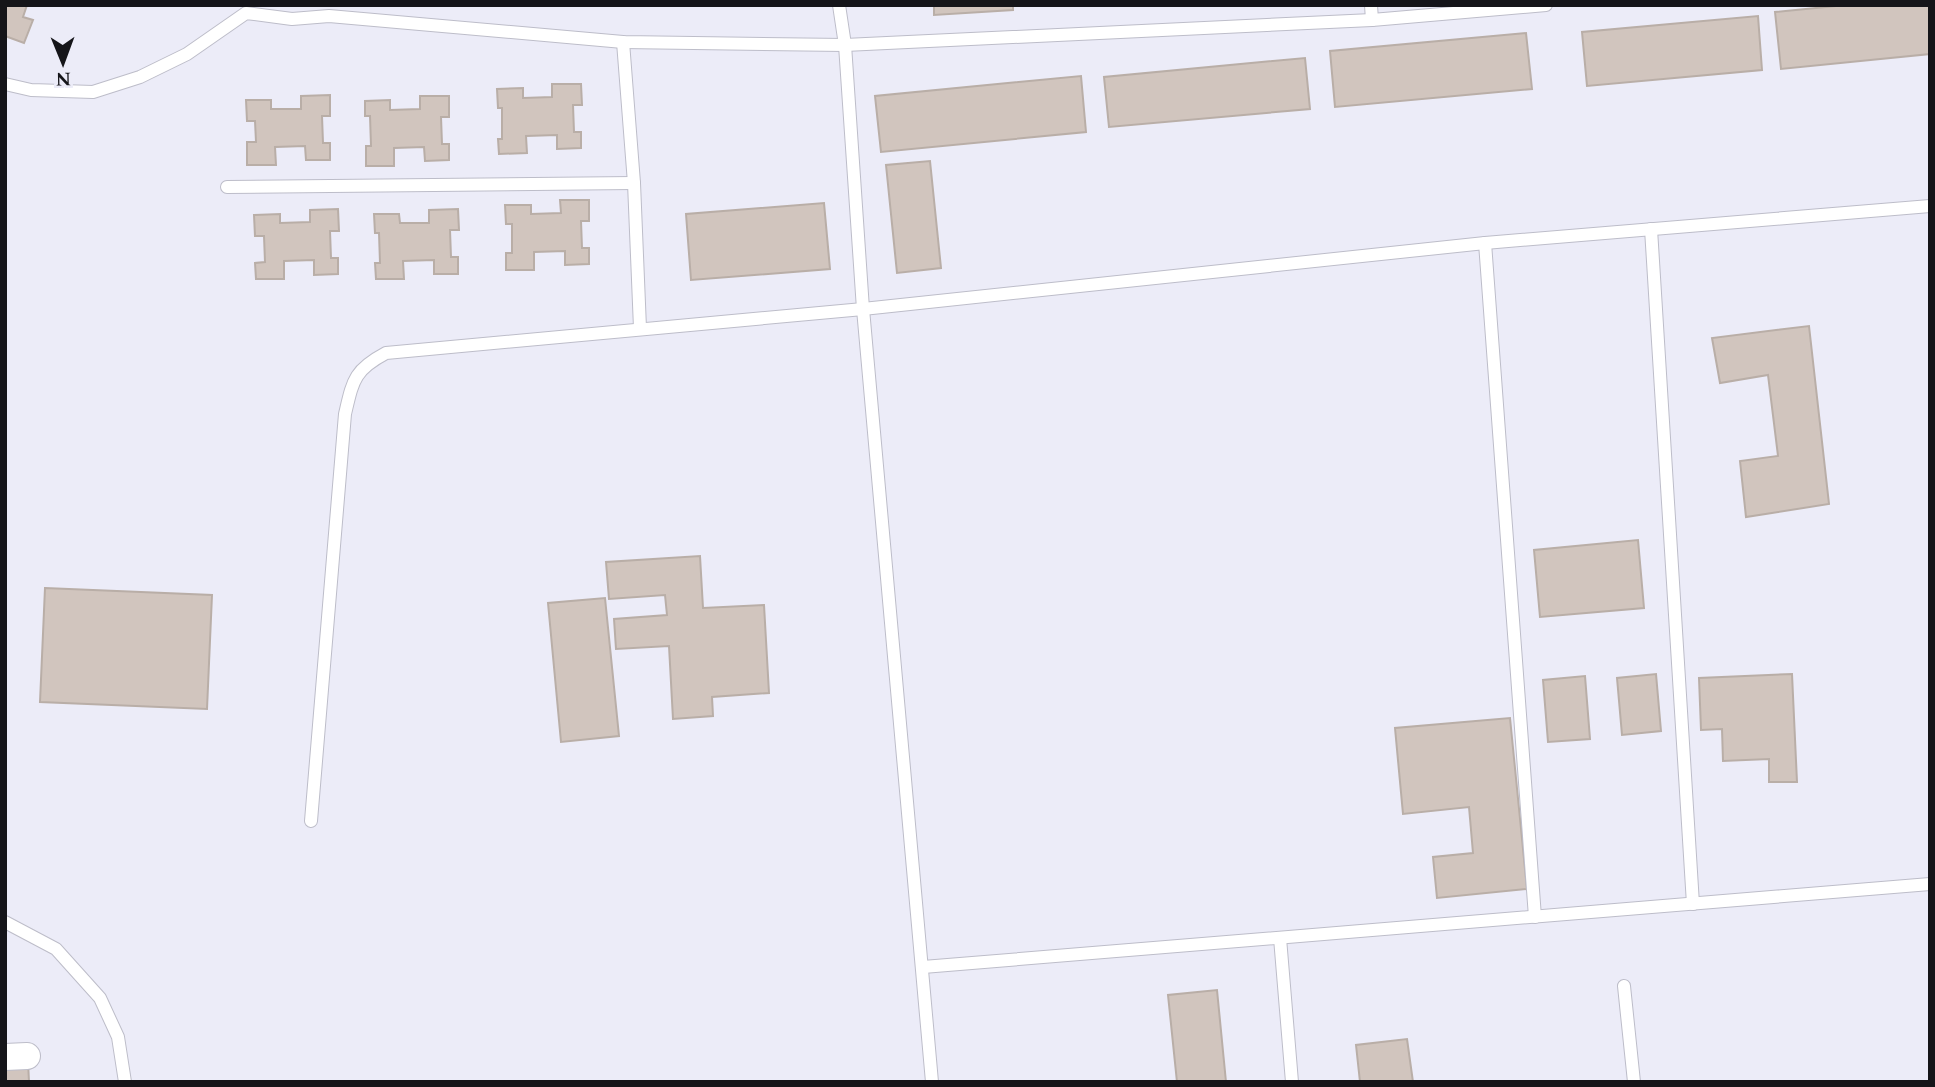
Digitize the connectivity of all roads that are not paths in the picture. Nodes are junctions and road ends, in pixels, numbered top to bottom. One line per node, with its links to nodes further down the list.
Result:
1 (839, 5): 7 (lane)
2 (1371, 5): 5 (lane)
3 (1546, 5): 5 (lane)
4 (248, 9): 6 (lane); 8 (lane)
5 (1372, 20): 7 (lane)
6 (623, 41): 7 (lane); 9 (lane)
7 (845, 45): 14 (lane)
8 (5, 84)
9 (634, 183): 10 (lane); 15 (lane)
10 (227, 187)
11 (1930, 206): 12 (lane)
12 (1651, 229): 13 (lane); 18 (lane)
13 (1485, 243): 14 (lane); 19 (lane)
14 (863, 309): 15 (lane); 22 (lane)
15 (640, 328): 16 (lane)
16 (312, 821)
17 (1930, 884): 18 (lane)
18 (1693, 904): 19 (lane)
19 (1535, 917): 21 (lane)
20 (5, 922): 24 (lane)
21 (1280, 938): 22 (lane); 26 (lane)
22 (923, 967): 25 (lane)
23 (1624, 985): 27 (lane)
24 (124, 1082)
25 (932, 1082)
26 (1292, 1082)
27 (1634, 1082)

